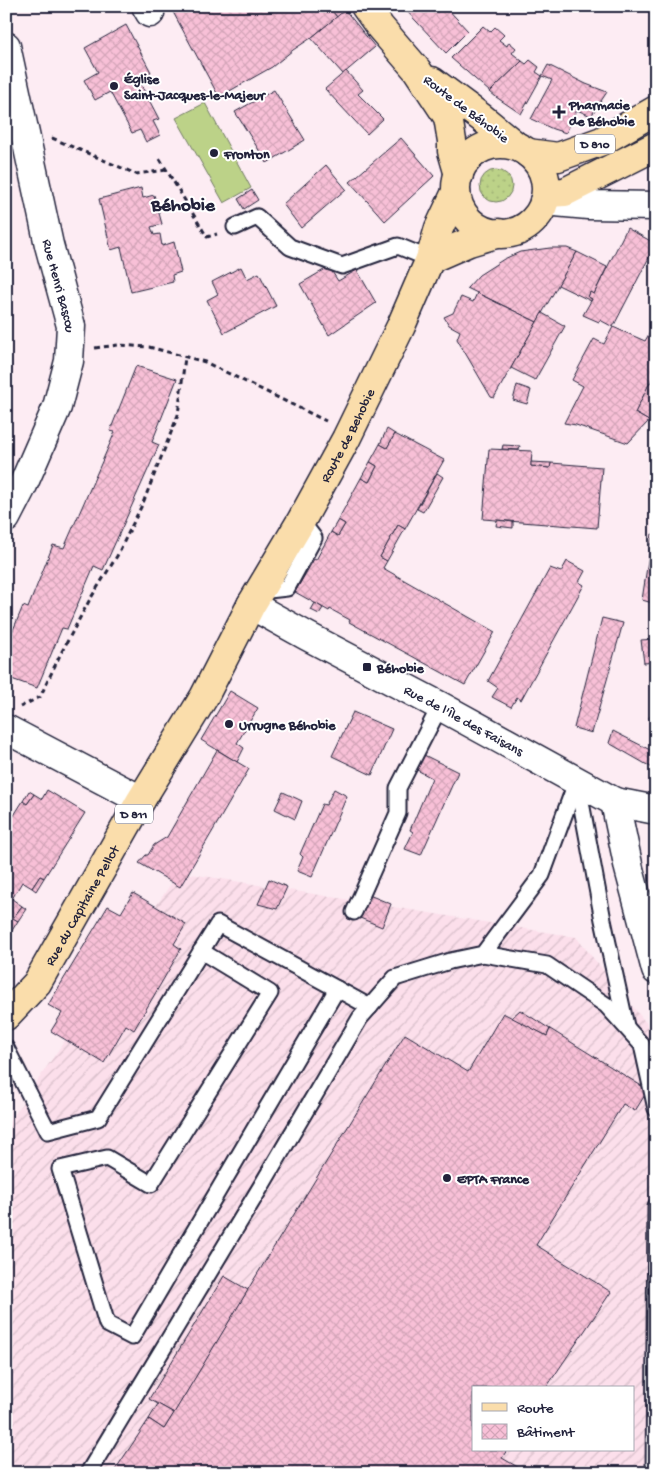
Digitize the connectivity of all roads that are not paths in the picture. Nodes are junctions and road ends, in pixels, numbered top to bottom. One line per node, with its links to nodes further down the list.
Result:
1 (365, 6): 3 (main road, Route de Béhobie)
2 (6, 46): 13 (street, Rue Henri Bascou)
3 (417, 70): 6 (main road, Route de Béhobie); 7 (main road, Route de Béhobie)
4 (656, 110): 6 (main road, D 810)
5 (656, 146): 8 (main road, D 810)
6 (522, 150): 7 (main road); 8 (main road)
7 (458, 184): 11 (main road); 12 (main road, Route de Behobie / D 811)
8 (545, 197): 9 (street); 11 (main road)
9 (656, 206)
10 (235, 227): 12 (lane)
11 (499, 233): 12 (main road)
12 (430, 259): 14 (main road, Route de Behobie / D 811)
13 (6, 518)
14 (256, 598): 15 (street, Rue de l'Île des Faisans); 18 (main road, Rue du Capitaine Pellot / D 811)
15 (440, 706): 17 (street, Rue de l'Île des Faisans); 21 (lane)
16 (10, 720): 18 (street)
17 (577, 780): 19 (street, Rue de l'Île des Faisans); 23 (lane); 28 (lane)
18 (141, 800): 27 (main road, Rue du Capitaine Pellot / D 811)
19 (615, 802): 20 (street, Rue de l'Île des Faisans); 24 (street)
20 (656, 810)
21 (354, 912)
22 (201, 951): 25 (lane); 25 (lane); 29 (lane)
23 (483, 954): 26 (lane); 28 (lane)
24 (656, 970)
25 (338, 989): 26 (lane)
26 (370, 1007): 32 (lane)
27 (6, 1016)
28 (626, 1027): 30 (lane)
29 (6, 1048)
30 (656, 1109)
31 (656, 1206): 33 (lane)
32 (88, 1473)
33 (654, 1473)

